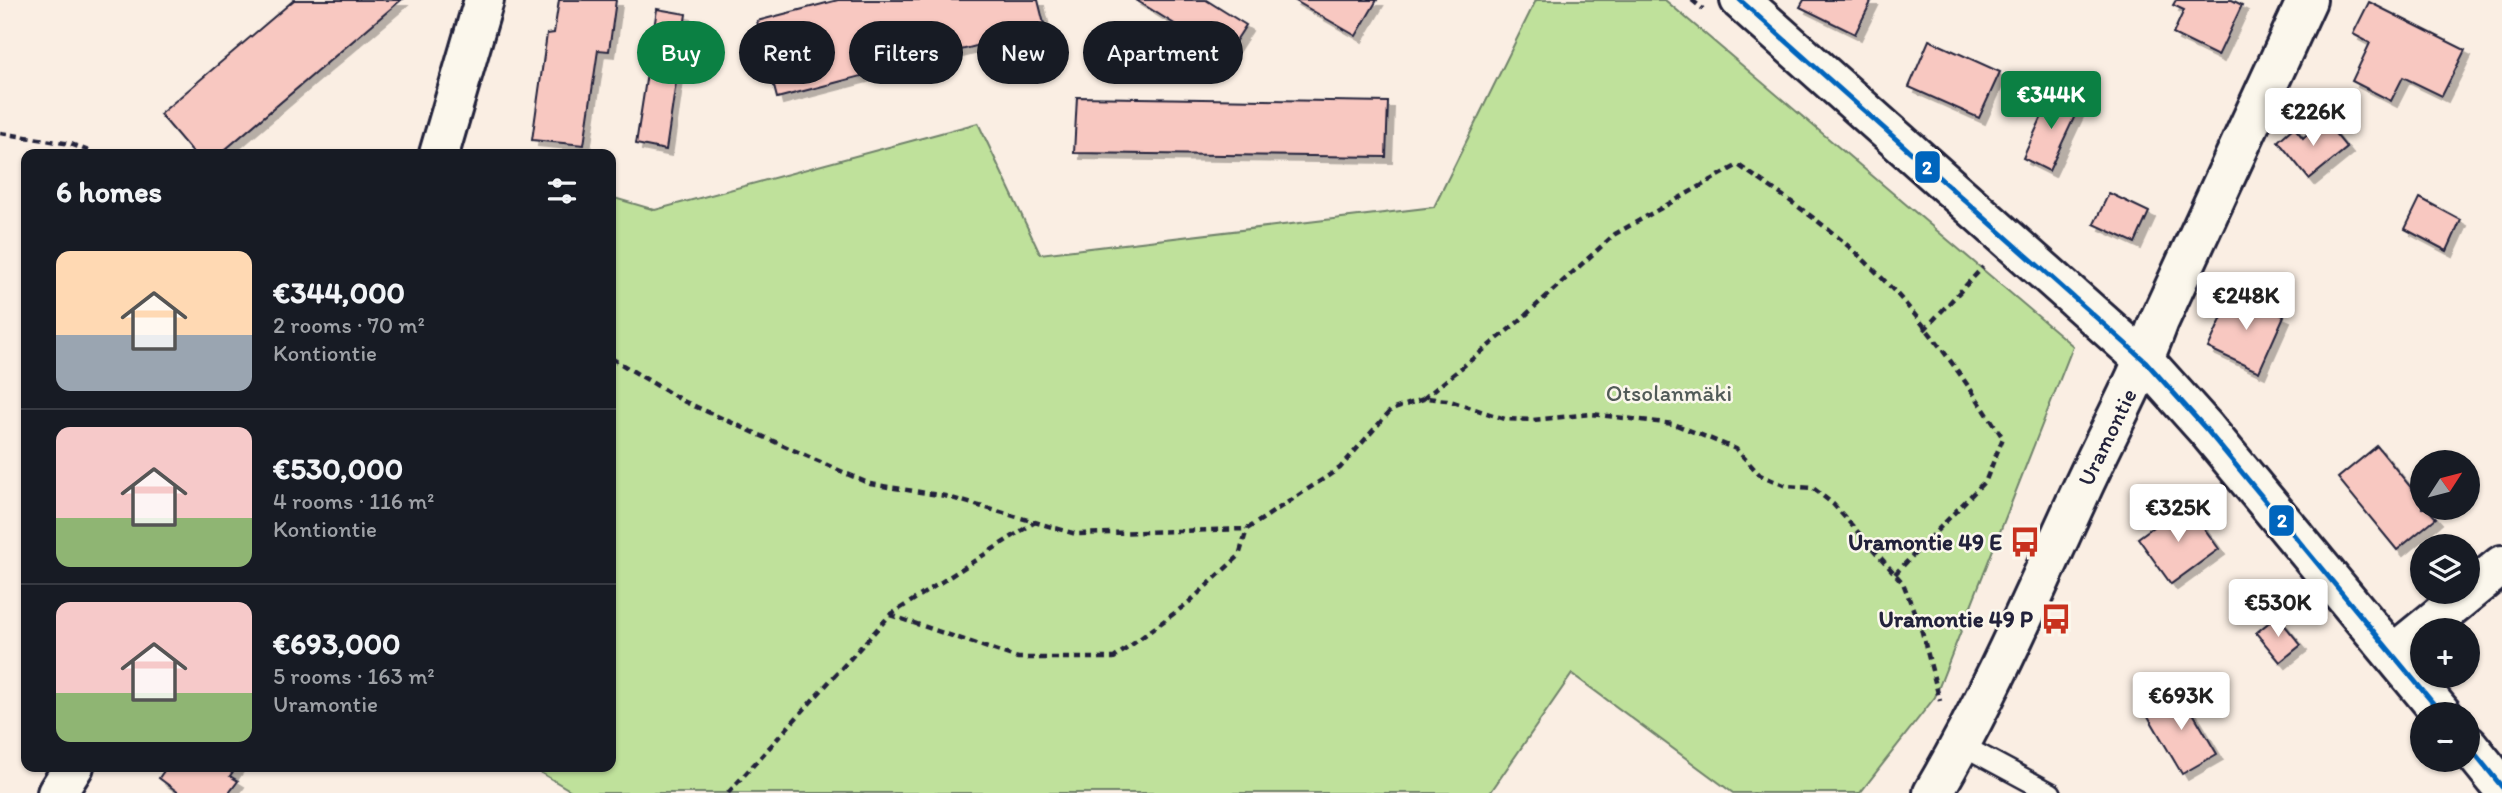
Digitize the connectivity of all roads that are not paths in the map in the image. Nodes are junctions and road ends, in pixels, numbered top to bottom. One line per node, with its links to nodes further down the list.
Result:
1 (484, 0): 4 (street)
2 (2307, 0): 5 (street, Uramontie)
3 (1727, 9): 5 (street)
4 (440, 149)
5 (2145, 361): 7 (street); 9 (street, Uramontie)
6 (2502, 565): 7 (street)
7 (2393, 654): 8 (street)
8 (2432, 702)
9 (1960, 744): 14 (street, Uramontie); 15 (lane)
10 (2480, 760): 12 (street)
11 (70, 772): 13 (street)
12 (2502, 787)
13 (57, 793)
14 (1933, 793)
15 (2051, 793)

